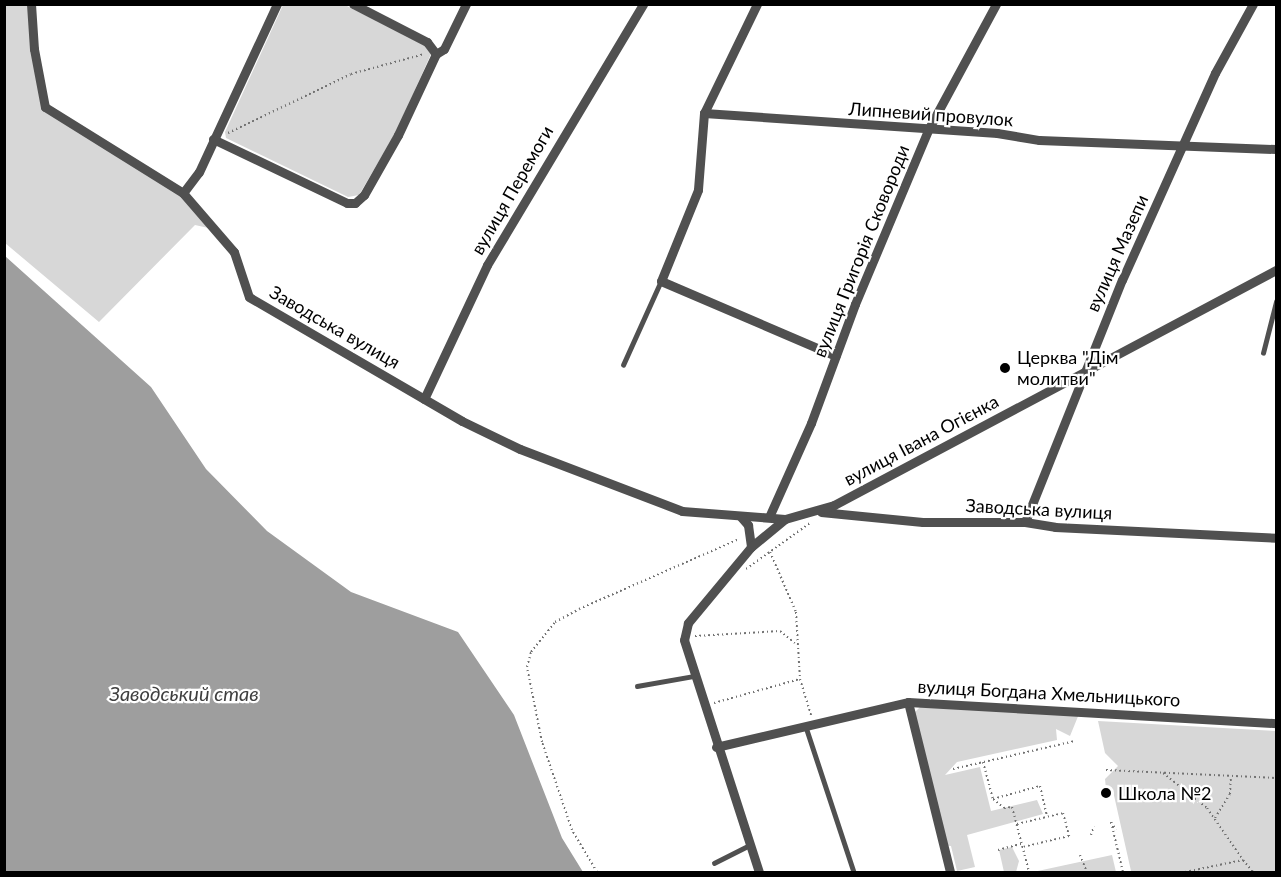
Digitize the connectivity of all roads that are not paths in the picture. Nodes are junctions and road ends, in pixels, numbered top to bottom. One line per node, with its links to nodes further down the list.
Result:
1 (31, 4): 15 (street, Заводська вулиця)
2 (277, 4): 12 (street)
3 (353, 4): 9 (street)
4 (466, 4): 9 (street)
5 (643, 4): 23 (street, вулиця Перемоги)
6 (757, 4): 10 (street)
7 (996, 4): 11 (street, вулиця Григорія Сковороди)
8 (1253, 4): 13 (street, вулиця Мазепи)
9 (436, 54): 12 (street)
10 (704, 113): 11 (street, Липневий провулок); 17 (street)
11 (928, 130): 13 (street, Липневий провулок); 20 (street, вулиця Григорія Сковороди)
12 (213, 140): 15 (street)
13 (1182, 145): 14 (street, Липневий провулок); 22 (street, вулиця Мазепи)
14 (1276, 149)
15 (183, 193): 23 (street, Заводська вулиця)
16 (1276, 270): 22 (street, вулиця Івана Огієнка)
17 (661, 281): 20 (street); 21 (lane)
18 (1276, 302): 19 (lane)
19 (1263, 353)
20 (836, 356): 25 (street, вулиця Григорія Сковороди)
21 (623, 365)
22 (1084, 372): 24 (street, вулиця Івана Огієнка); 28 (street, вулиця Мазепи)
23 (424, 399): 26 (street, Заводська вулиця)
24 (801, 514): 27 (street); 28 (street, Заводська вулиця)
25 (769, 517): 26 (street, Заводська вулиця); 27 (street, Заводська вулиця)
26 (741, 518): 30 (street)
27 (785, 519): 30 (street)
28 (1025, 522): 29 (street, Заводська вулиця)
29 (1276, 538)
30 (750, 540): 31 (street)
31 (694, 675): 32 (lane); 36 (street)
32 (637, 686)
33 (908, 702): 34 (street, вулиця Богдана Хмельницького); 35 (street, вулиця Богдана Хмельницького); 41 (street)
34 (809, 723): 36 (street, вулиця Богдана Хмельницького); 40 (lane)
35 (1276, 723)
36 (716, 747): 37 (street)
37 (750, 845): 38 (lane); 39 (street)
38 (714, 863)
39 (759, 873)
40 (854, 873)
41 (950, 873)

